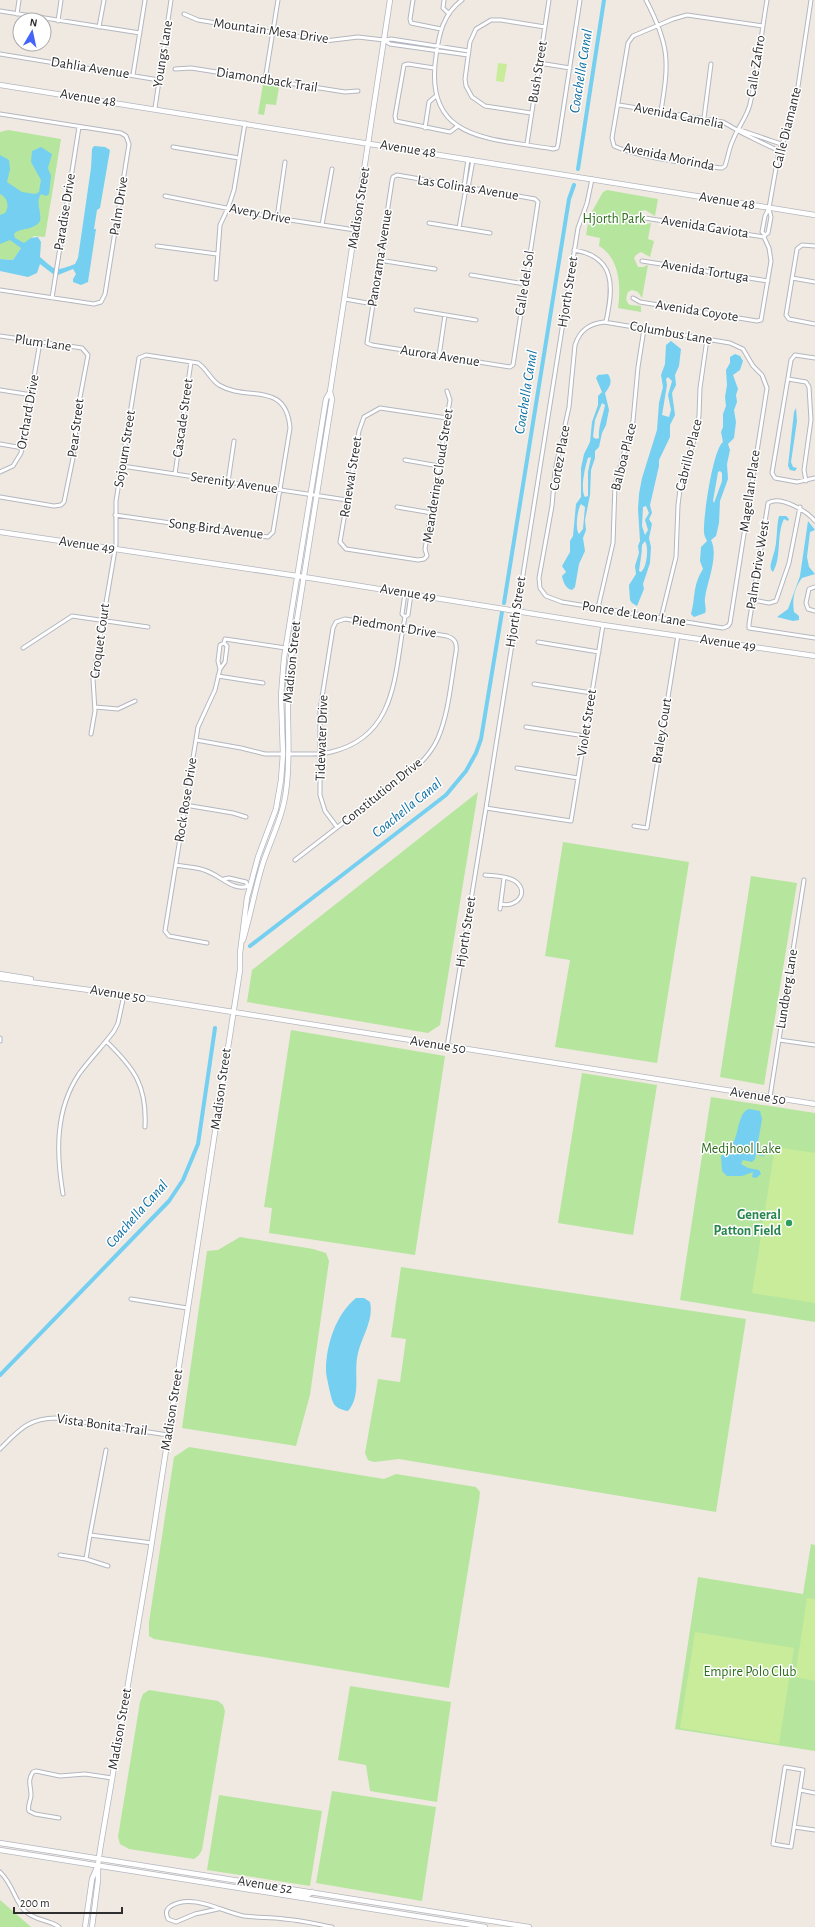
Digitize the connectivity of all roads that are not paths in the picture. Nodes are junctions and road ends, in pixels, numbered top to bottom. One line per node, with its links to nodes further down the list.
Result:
1 (20, 0): 17 (street)
2 (61, 0): 22 (street)
3 (104, 0): 25 (street)
4 (145, 0): 29 (street)
5 (171, 0): 42 (street, Youngs Lane)
6 (278, 0): 28 (street)
7 (390, 0): 30 (main road, Madison Street)
8 (413, 0): 27 (street)
9 (444, 0): 20 (street)
10 (462, 0): 20 (street)
11 (549, 0): 26 (street, Bush Street)
12 (580, 0): 39 (street)
13 (646, 0): 23 (street)
14 (767, 0): 24 (street, Calle Zafiro)
15 (811, 0): 62 (street, Calle Diamante)
16 (0, 12): 18 (street)
17 (17, 12)
18 (12, 13)
19 (184, 14): 28 (street, Mountain Mesa Drive)
20 (449, 14): 27 (street)
21 (52, 20): 22 (street)
22 (58, 21): 25 (street)
23 (658, 26): 24 (street); 47 (street); 49 (street)
24 (763, 26): 57 (street, Calle Zafiro)
25 (99, 27): 29 (street)
26 (545, 27): 33 (street); 36 (street, Bush Street)
27 (441, 29): 31 (street)
28 (273, 32): 30 (street, Mountain Mesa Drive); 43 (street)
29 (140, 33): 41 (street)
30 (384, 40): 31 (street); 32 (street); 59 (main road, Madison Street)
31 (437, 46): 32 (street); 33 (street)
32 (436, 51): 35 (street); 38 (street)
33 (469, 51): 35 (street)
34 (0, 54): 41 (street, Dahlia Avenue)
35 (468, 56): 50 (street)
36 (539, 63): 39 (street); 50 (street, Bush Street)
37 (711, 64): 52 (street)
38 (434, 68): 46 (street); 56 (street)
39 (570, 68): 60 (street)
40 (175, 69): 43 (street, Diamondback Trail)
41 (133, 75): 42 (street, Dahlia Avenue)
42 (159, 80): 48 (street, Youngs Lane)
43 (265, 80): 45 (street, Diamondback Trail)
44 (0, 85): 48 (main road, Avenue 48)
45 (358, 91)
46 (436, 96): 55 (street); 56 (street)
47 (618, 105): 49 (street, Avenida Camelia); 57 (street, Avenida Morinda)
48 (155, 108): 53 (main road, Avenue 48)
49 (661, 111): 52 (street, Avenida Camelia)
50 (531, 113): 60 (street, Bush Street)
51 (0, 114): 54 (street, Palm Drive)
52 (704, 118): 57 (street, Avenida Camelia)
53 (245, 123): 59 (main road, Avenue 48); 65 (street)
54 (79, 126): 99 (street, Paradise Drive); 99 (street, Palm Drive)
55 (458, 126): 56 (street); 60 (street)
56 (425, 128)
57 (738, 130): 58 (street, Avenida Camelia); 61 (street, Avenida Camelia)
58 (765, 139): 61 (street); 62 (street, Avenida Camelia)
59 (369, 142): 66 (main road, Avenue 48); 82 (main road, Madison Street)
60 (527, 144)
61 (764, 144): 64 (street, Avenida Camelia)
62 (782, 144): 64 (street, Calle Diamante)
63 (173, 147): 65 (street)
64 (779, 151): 75 (street, Calle Diamante)
65 (239, 158): 74 (street)
66 (470, 159): 70 (main road, Avenue 48); 71 (street)
67 (285, 162): 77 (street)
68 (332, 169): 80 (street)
69 (397, 176): 71 (street, Las Colinas Avenue); 89 (street, Panorama Avenue)
70 (592, 179): 75 (main road, Avenue 48); 87 (street, Hjorth Street)
71 (466, 188): 73 (street, Las Colinas Avenue); 81 (street)
72 (164, 196): 74 (street, Avery Drive)
73 (538, 202): 97 (street, Calle del Sol)
74 (228, 208): 77 (street, Avery Drive); 88 (street)
75 (769, 208): 76 (main road, Avenue 48); 84 (street); 84 (street)
76 (815, 215)
77 (277, 218): 80 (street, Avery Drive)
78 (645, 218): 84 (street, Avenida Gaviota)
79 (429, 223): 81 (street)
80 (322, 225): 82 (street, Avery Drive)
81 (459, 228): 83 (street)
82 (356, 230): 101 (main road, Madison Street)
83 (490, 233)
84 (765, 236): 95 (street)
85 (157, 246): 88 (street)
86 (815, 246): 93 (street)
87 (574, 250): 106 (street); 160 (street, Hjorth Street)
88 (217, 254): 94 (street)
89 (379, 260): 91 (street); 102 (street, Panorama Avenue)
90 (642, 261): 95 (street, Avenida Tortuga)
91 (435, 269)
92 (471, 275): 97 (street)
93 (792, 278): 96 (street); 107 (street)
94 (216, 279)
95 (768, 281): 100 (street, Avenida Coyote)
96 (815, 282)
97 (525, 284): 119 (street, Calle del Sol)
98 (0, 290): 99 (street, Palm Drive)
99 (52, 298)
100 (633, 298)
101 (345, 299): 102 (street); 123 (main road, Madison Street)
102 (373, 304): 113 (street, Panorama Avenue)
103 (416, 310): 104 (street)
104 (445, 315): 105 (street); 115 (street)
105 (476, 320)
106 (606, 322): 108 (street, Columbus Lane); 109 (street, Columbus Lane)
107 (815, 324)
108 (585, 328): 153 (street, Cortez Place)
109 (644, 329): 111 (street, Columbus Lane); 159 (street, Balboa Place)
110 (0, 336): 112 (street, Plum Lane)
111 (707, 339): 117 (street, Columbus Lane); 163 (street, Cabrillo Place)
112 (40, 342): 114 (street, Plum Lane); 124 (street, Orchard Drive)
113 (367, 343): 115 (street, Aurora Avenue)
114 (86, 351): 140 (street, Pear Street)
115 (439, 356): 119 (street, Aurora Avenue)
116 (815, 358): 120 (street)
117 (750, 361): 167 (street, Magellan Place)
118 (191, 362): 130 (street, Sojourn Street); 133 (street, Cascade Street); 137 (street)
119 (513, 365)
120 (788, 378): 135 (street); 135 (street)
121 (0, 390): 124 (street)
122 (447, 391): 125 (street, Meandering Cloud Street)
123 (330, 392): 138 (main road, Madison Street); 139 (main road, Madison Street)
124 (32, 395): 128 (street, Orchard Drive)
125 (447, 418): 131 (street, Meandering Cloud Street); 141 (street, Renewal Street)
126 (234, 441): 136 (street)
127 (0, 444): 128 (street)
128 (23, 448): 132 (street, Orchard Drive)
129 (405, 460): 131 (street)
130 (122, 466): 133 (street, Serenity Avenue); 145 (street, Sojourn Street)
131 (439, 466): 144 (street, Meandering Cloud Street)
132 (0, 472)
133 (175, 474): 136 (street, Serenity Avenue)
134 (815, 478): 135 (street)
135 (806, 481)
136 (228, 482): 137 (street, Serenity Avenue)
137 (280, 490): 138 (street, Serenity Avenue); 145 (street, Song Bird Avenue)
138 (310, 494): 139 (street, Serenity Avenue); 150 (main road, Madison Street)
139 (317, 495): 141 (street, Serenity Avenue); 151 (main road, Madison Street)
140 (0, 498)
141 (347, 500): 149 (street, Renewal Street)
142 (397, 507): 144 (street)
143 (800, 507): 146 (street); 156 (street); 156 (street, Palm Drive West)
144 (432, 513): 149 (street, Meandering Cloud Street)
145 (115, 515): 148 (street, Sojourn Street)
146 (815, 521)
147 (0, 532): 148 (main road, Avenue 49)
148 (115, 549): 150 (main road, Avenue 49); 164 (street, Croquet Court)
149 (424, 559)
150 (298, 576): 151 (main road, Avenue 49); 176 (main road, Madison Street)
151 (304, 577): 154 (main road, Avenue 49); 177 (main road, Madison Street)
152 (815, 587): 161 (street)
153 (542, 591): 159 (street, Ponce de Leon Lane)
154 (406, 593): 155 (main road, Avenue 49); 157 (street)
155 (412, 594): 158 (street); 160 (main road, Avenue 49)
156 (753, 600): 172 (street, Palm Drive West)
157 (403, 606): 158 (street); 162 (street)
158 (409, 607): 162 (street)
159 (598, 608): 163 (street, Ponce de Leon Lane)
160 (516, 611): 166 (main road, Avenue 49); 197 (street, Hjorth Street)
161 (815, 611)
162 (405, 617): 169 (street)
163 (661, 618): 167 (street, Ponce de Leon Lane)
164 (102, 621): 168 (street); 175 (street); 186 (street, Croquet Court)
165 (336, 622): 169 (street, Piedmont Drive); 191 (street, Tidewater Drive)
166 (603, 625): 170 (main road, Avenue 49); 178 (street, Violet Street)
167 (728, 626)
168 (148, 627)
169 (403, 629): 171 (street, Piedmont Drive); 191 (street)
170 (678, 635): 179 (main road, Avenue 49); 199 (street, Braley Court)
171 (453, 638): 200 (street, Constitution Drive)
172 (815, 638)
173 (225, 641): 176 (street); 180 (street, Rock Rose Drive); 180 (street, Rock Rose Drive)
174 (538, 642): 178 (street)
175 (23, 648)
176 (286, 648): 177 (street); 192 (main road, Madison Street)
177 (292, 649): 193 (main road, Madison Street)
178 (599, 652): 184 (street, Violet Street)
179 (815, 656)
180 (220, 669): 181 (street, Rock Rose Drive)
181 (218, 676): 182 (street); 190 (street, Rock Rose Drive)
182 (263, 683)
183 (534, 684): 184 (street)
184 (592, 693): 189 (street, Violet Street)
185 (135, 701): 186 (street)
186 (94, 707): 188 (street, Croquet Court)
187 (526, 727): 189 (street)
188 (91, 734)
189 (585, 736): 195 (street, Violet Street)
190 (196, 740): 192 (street); 196 (street, Rock Rose Drive)
191 (320, 753): 193 (street); 200 (street, Tidewater Drive)
192 (283, 754): 193 (street); 208 (main road, Madison Street)
193 (289, 754): 213 (main road, Madison Street)
194 (518, 768): 195 (street)
195 (578, 778): 197 (street, Violet Street)
196 (185, 806): 198 (street); 202 (street, Rock Rose Drive)
197 (486, 808): 222 (street, Hjorth Street)
198 (246, 817)
199 (634, 826)
200 (337, 827): 201 (street, Constitution Drive)
201 (295, 860)
202 (176, 865): 205 (street); 212 (street, Rock Rose Drive)
203 (484, 875): 204 (street)
204 (504, 878): 210 (street); 210 (street)
205 (224, 879): 206 (street); 209 (street)
206 (238, 880): 208 (street); 209 (street)
207 (804, 880): 219 (street, Lundberg Lane)
208 (249, 886): 209 (street); 213 (main road, Madison Street)
209 (236, 887)
210 (501, 904): 211 (street)
211 (500, 909)
212 (207, 943)
213 (240, 953): 218 (main road, Madison Street)
214 (0, 974): 216 (main road, Avenue 50)
215 (0, 978): 216 (main road, Avenue 50)
216 (62, 985): 217 (main road, Avenue 50)
217 (124, 995): 218 (main road, Avenue 50); 220 (street)
218 (232, 1012): 222 (main road, Avenue 50); 228 (main road, Madison Street)
219 (779, 1040): 221 (street); 223 (street, Lundberg Lane)
220 (106, 1041): 225 (street); 226 (street)
221 (815, 1045)
222 (446, 1046): 223 (main road, Avenue 50)
223 (770, 1098): 224 (main road, Avenue 50)
224 (815, 1104)
225 (145, 1127)
226 (63, 1194)
227 (130, 1299): 228 (street)
228 (188, 1308): 229 (main road, Madison Street)
229 (168, 1435): 230 (street, Vista Bonita Trail); 233 (main road, Madison Street)
230 (0, 1449)
231 (106, 1450): 232 (street)
232 (90, 1535): 233 (street); 235 (street)
233 (152, 1543): 237 (main road, Madison Street)
234 (60, 1556): 235 (street)
235 (86, 1559): 236 (street)
236 (108, 1566)
237 (112, 1778): 240 (street); 245 (main road, Madison Street)
238 (800, 1790): 239 (street); 241 (street); 241 (street)
239 (815, 1793)
240 (59, 1818)
241 (794, 1827): 242 (street)
242 (815, 1830)
243 (0, 1843): 245 (main road, Avenue 52)
244 (0, 1850): 246 (main road, Avenue 52)
245 (99, 1858): 246 (main road, Madison Street); 249 (main road, Avenue 52)
246 (98, 1865): 248 (main road, Avenue 52); 252 (main road, Madison Street); 253 (main road, Madison Street)
247 (0, 1872): 251 (street)
248 (268, 1892): 249 (main road); 255 (main road, Avenue 52)
249 (312, 1892): 256 (main road, Avenue 52)
250 (218, 1909): 250 (street); 254 (street)
251 (59, 1927)
252 (85, 1927)
253 (92, 1927)
254 (332, 1927)
255 (486, 1927)
256 (529, 1927)

